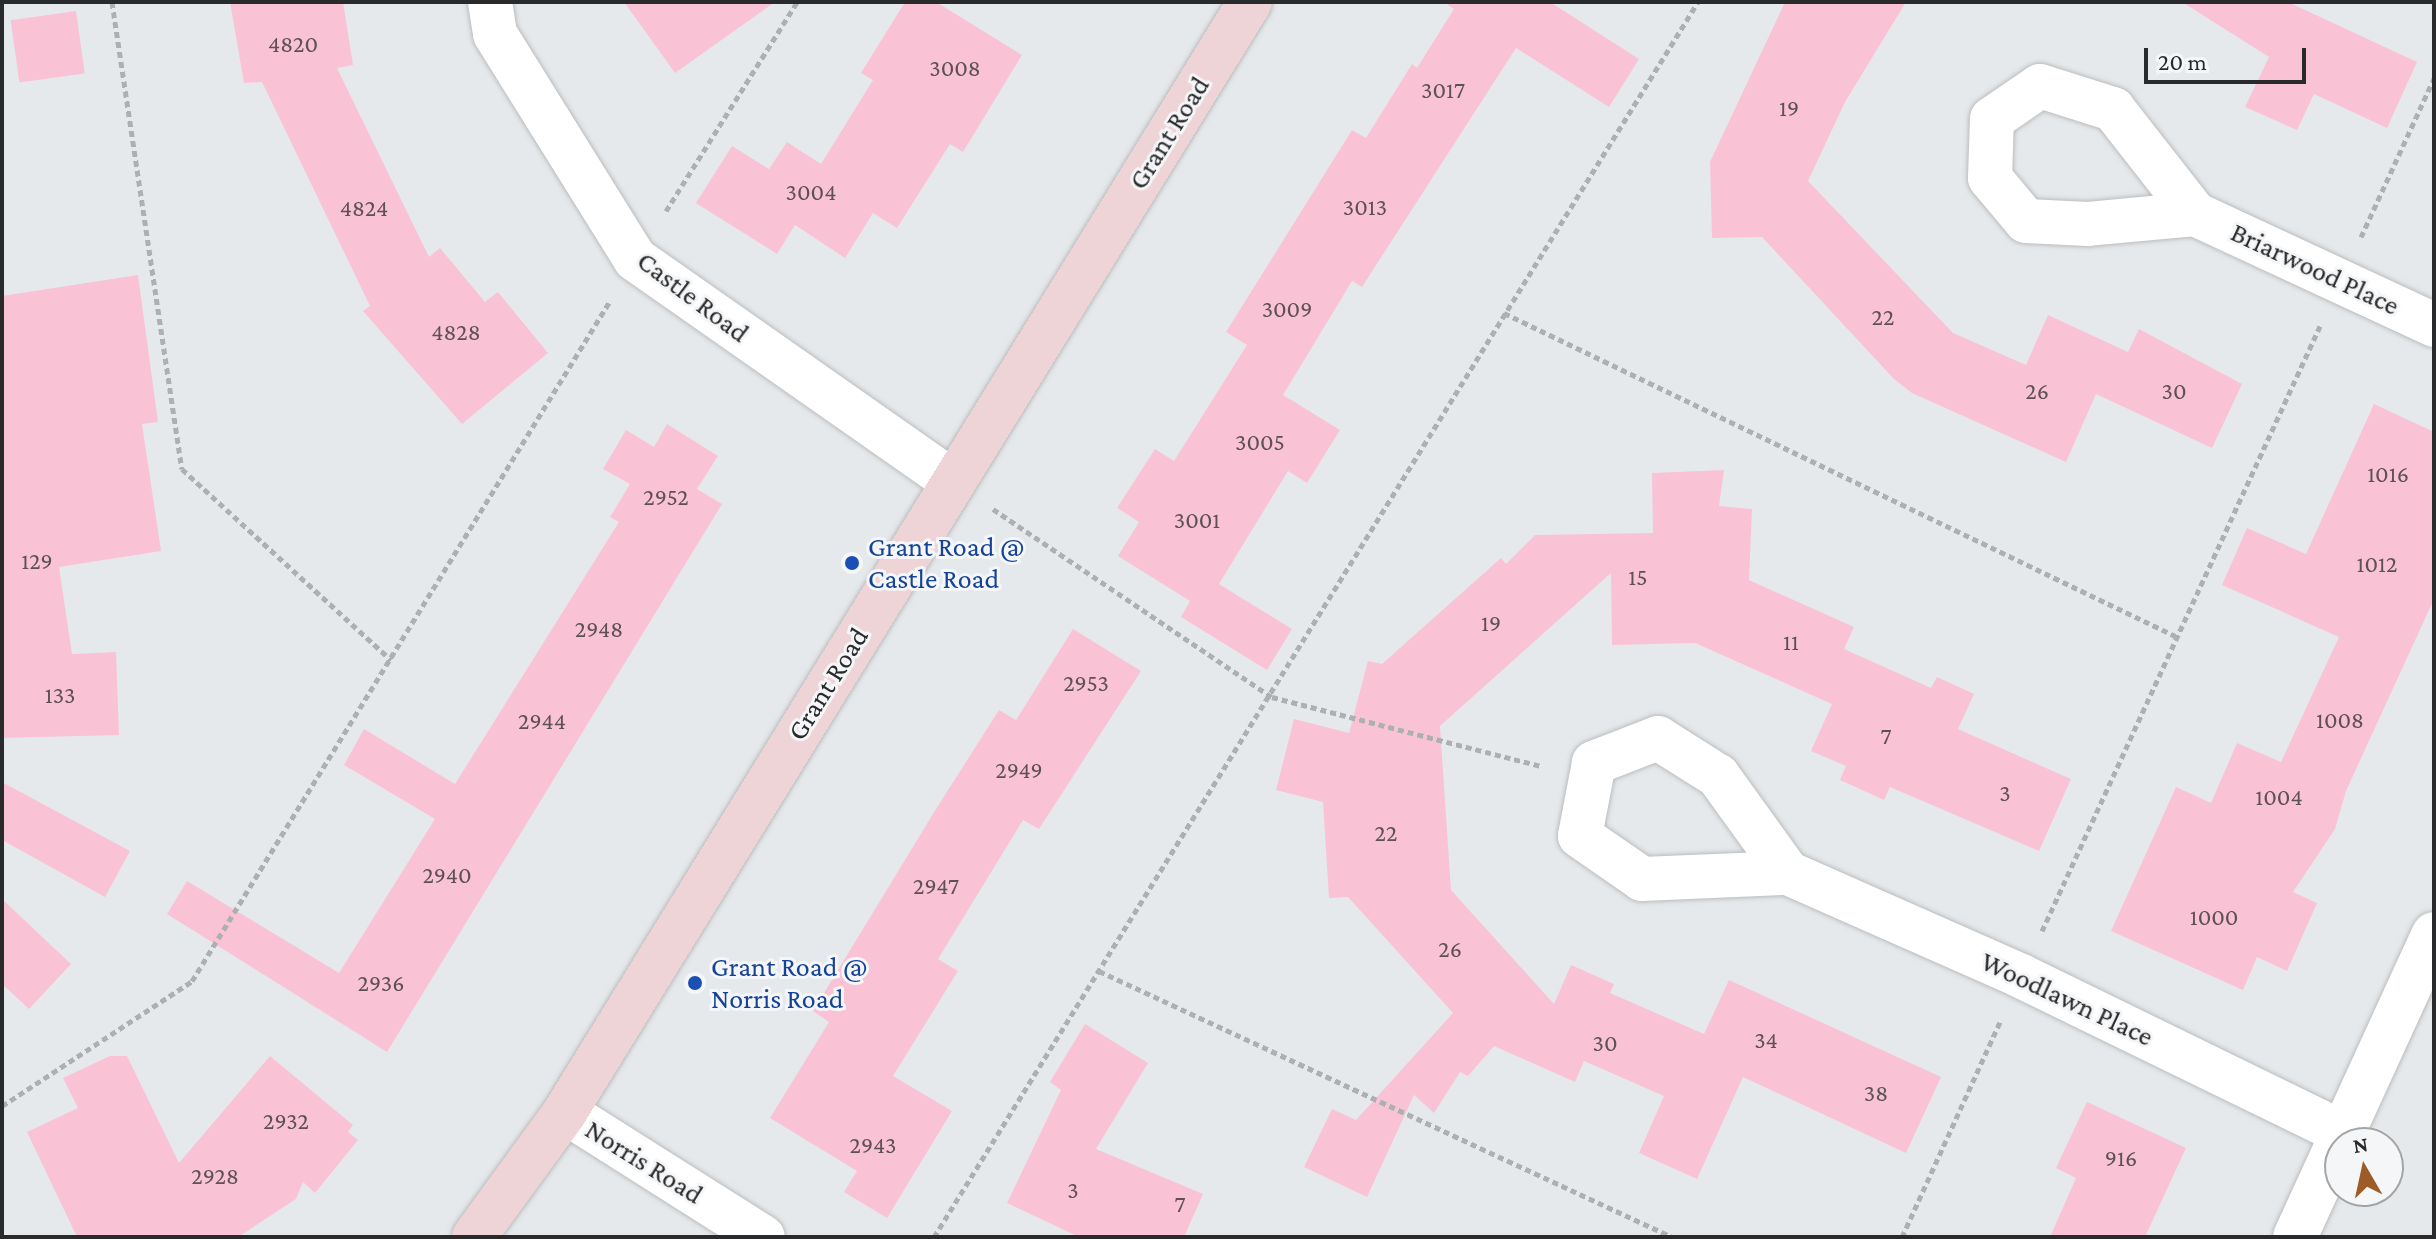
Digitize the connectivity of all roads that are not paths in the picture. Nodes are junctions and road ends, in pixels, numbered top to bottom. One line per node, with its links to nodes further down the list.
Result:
1 (490, 2): 5 (street, Castle Road)
2 (1250, 2): 5 (street, Grant Road)
3 (2195, 214): 3 (street, Briarwood Place); 4 (street, Briarwood Place)
4 (2434, 325)
5 (953, 482): 8 (street, Grant Road)
6 (1788, 873): 6 (street, Woodlawn Place); 9 (street, Woodlawn Place)
7 (2434, 934): 10 (street)
8 (565, 1112): 12 (street, Grant Road); 13 (street, Norris Road)
9 (2331, 1127)
10 (2346, 1127)
11 (2324, 1174): 14 (street)
12 (474, 1237)
13 (763, 1237)
14 (2295, 1237)

